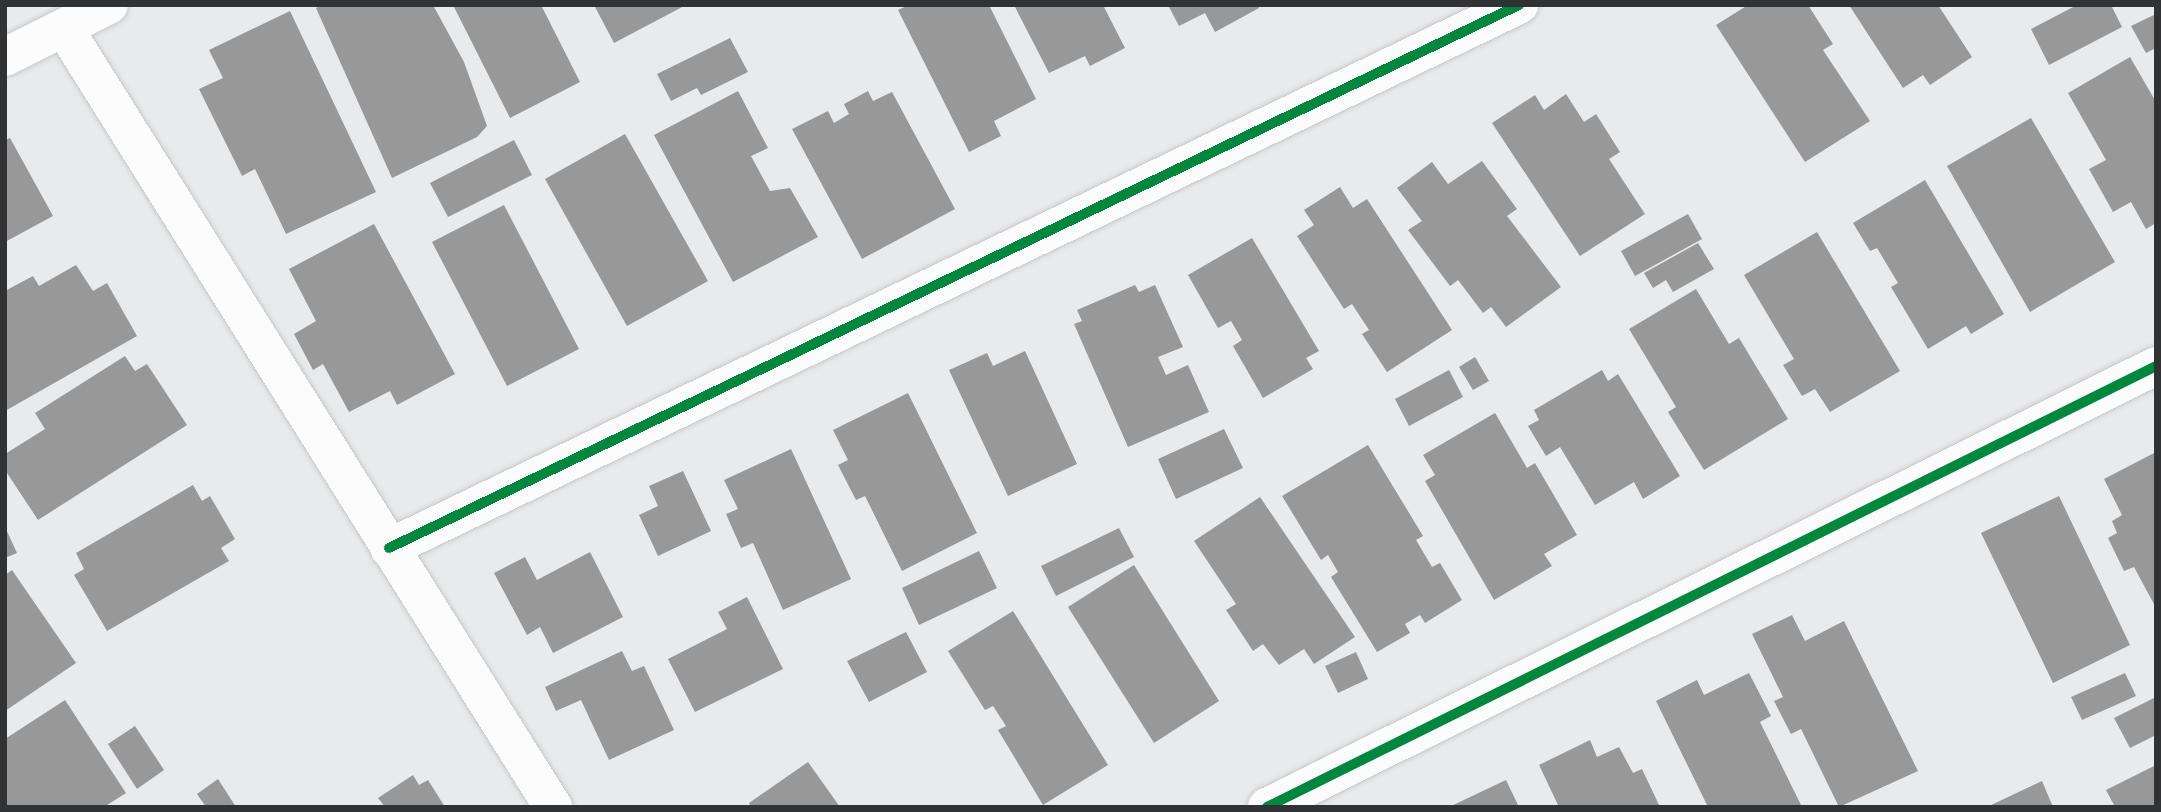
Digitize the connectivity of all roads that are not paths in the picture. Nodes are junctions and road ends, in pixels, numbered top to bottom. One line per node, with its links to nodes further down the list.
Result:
1 (109, 5): 3 (street)
2 (1519, 5): 6 (street)
3 (64, 28): 4 (street); 6 (street)
4 (5, 57)
5 (2156, 366): 8 (street)
6 (389, 548): 7 (street)
7 (553, 807)
8 (1267, 807)

